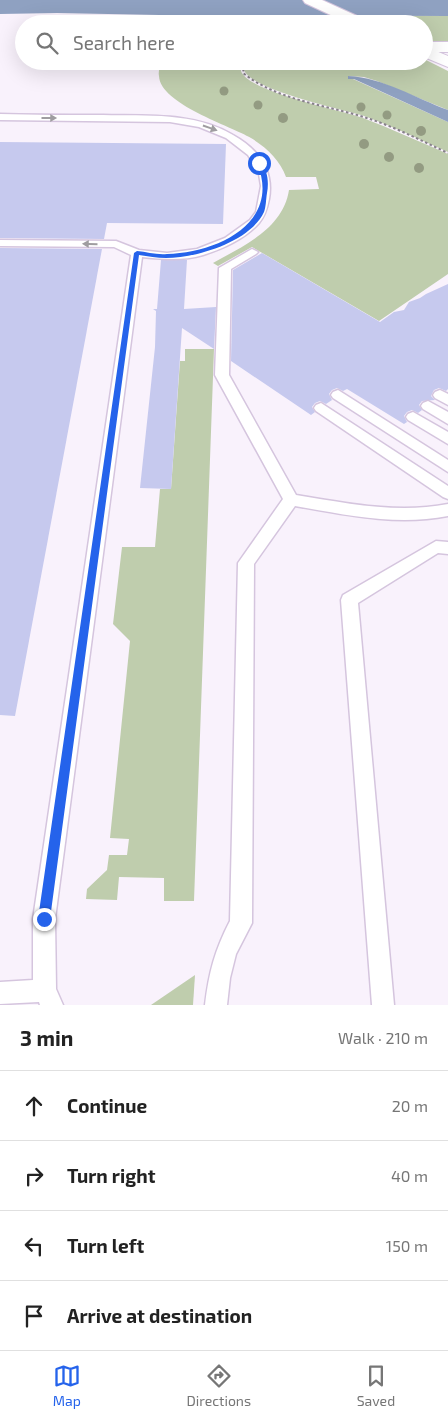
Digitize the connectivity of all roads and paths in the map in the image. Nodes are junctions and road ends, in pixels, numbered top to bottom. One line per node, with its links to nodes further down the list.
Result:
1 (310, 0): 2 (main road)
2 (343, 15)
3 (433, 47): 4 (main road)
4 (448, 47)
5 (433, 55): 6 (main road)
6 (448, 62)
7 (243, 70): 9 (path)
8 (0, 117): 12 (lane, one-way to 12)
9 (448, 153)
10 (0, 242): 12 (lane, one-way to 10)
11 (252, 252): 21 (lane)
12 (137, 253): 25 (lane)
13 (338, 395): 19 (lane)
14 (428, 406): 17 (lane)
15 (321, 408): 20 (lane)
16 (413, 417): 18 (lane)
17 (448, 419)
18 (448, 439)
19 (448, 467)
20 (448, 493)
21 (291, 500): 22 (lane); 26 (lane)
22 (448, 510)
23 (448, 548): 27 (lane)
24 (0, 992): 25 (lane)
25 (48, 998)
26 (216, 1005)
27 (383, 1005)

